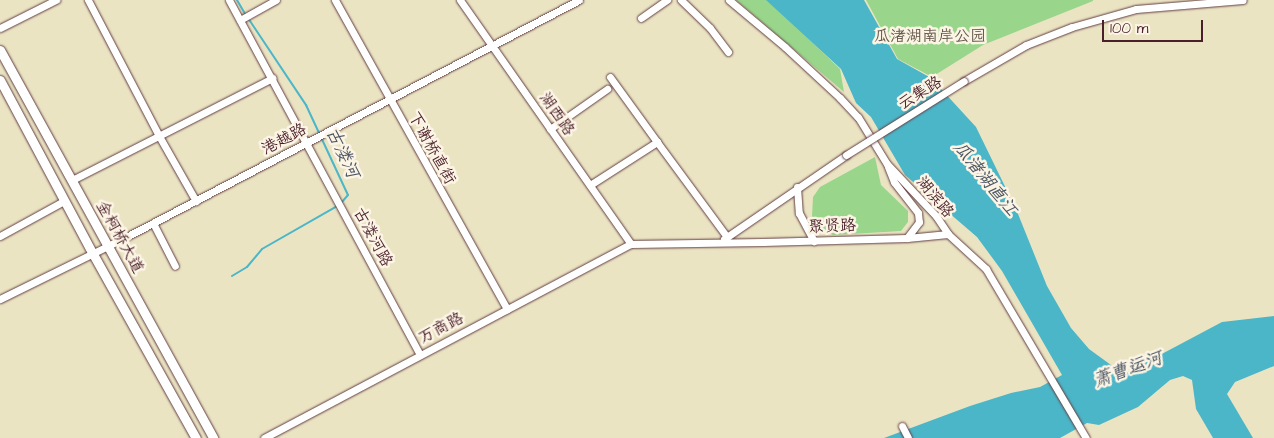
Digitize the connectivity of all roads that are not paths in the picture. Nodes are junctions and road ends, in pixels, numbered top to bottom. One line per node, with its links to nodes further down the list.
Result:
1 (56, 0): 14 (street)
2 (88, 0): 24 (street)
3 (229, 0): 12 (street, 古溇河路)
4 (276, 0): 12 (street)
5 (334, 0): 22 (street, 下谢桥直街)
6 (460, 0): 15 (street, 湖西路)
7 (579, 0): 15 (street, 港越路)
8 (667, 0): 13 (street)
9 (681, 0): 17 (street)
10 (729, 0): 27 (street, 湖滨路)
11 (1243, 0): 30 (street, 云集路, bridge)
12 (244, 17): 19 (street, 古溇河路)
13 (641, 18)
14 (0, 28)
15 (491, 45): 22 (street, 港越路); 23 (street, 湖西路)
16 (0, 50): 28 (main road, 金柯桥大道)
17 (728, 52)
18 (610, 77): 26 (street)
19 (272, 78): 24 (street); 25 (street, 古溇河路)
20 (0, 80): 32 (main road, 金柯桥大道)
21 (607, 89): 23 (street)
22 (389, 99): 25 (street, 港越路); 45 (street, 下谢桥直街)
23 (550, 129): 29 (street, 湖西路)
24 (159, 136): 28 (street); 31 (street)
25 (307, 142): 31 (street, 港越路); 46 (street, 古溇河路)
26 (657, 142): 29 (street); 36 (street)
27 (888, 164): 34 (street, 湖滨路); 37 (street)
28 (72, 180): 41 (main road, 金柯桥大道)
29 (590, 185): 39 (street, 湖西路)
30 (796, 187): 36 (street, 云集路); 38 (street)
31 (196, 200): 33 (street, 港越路)
32 (64, 201): 35 (street); 42 (main road, 金柯桥大道)
33 (153, 223): 41 (street, 港越路); 43 (street)
34 (948, 234): 37 (street, 聚贤路); 52 (street, 湖滨路)
35 (0, 236)
36 (727, 237): 40 (street, 云集路)
37 (907, 238): 38 (street, 聚贤路)
38 (814, 241): 40 (street, 聚贤路)
39 (631, 244): 40 (street); 45 (street, 万商路)
40 (717, 244)
41 (108, 246): 42 (street, 港越路); 49 (main road, 金柯桥大道)
42 (93, 254): 44 (street, 港越路); 48 (main road, 金柯桥大道)
43 (175, 266)
44 (0, 299)
45 (507, 309): 46 (street, 万商路)
46 (420, 355): 50 (street, 万商路)
47 (902, 426): 51 (street)
48 (196, 438)
49 (212, 438)
50 (264, 438)
51 (908, 438)
52 (1086, 438)

